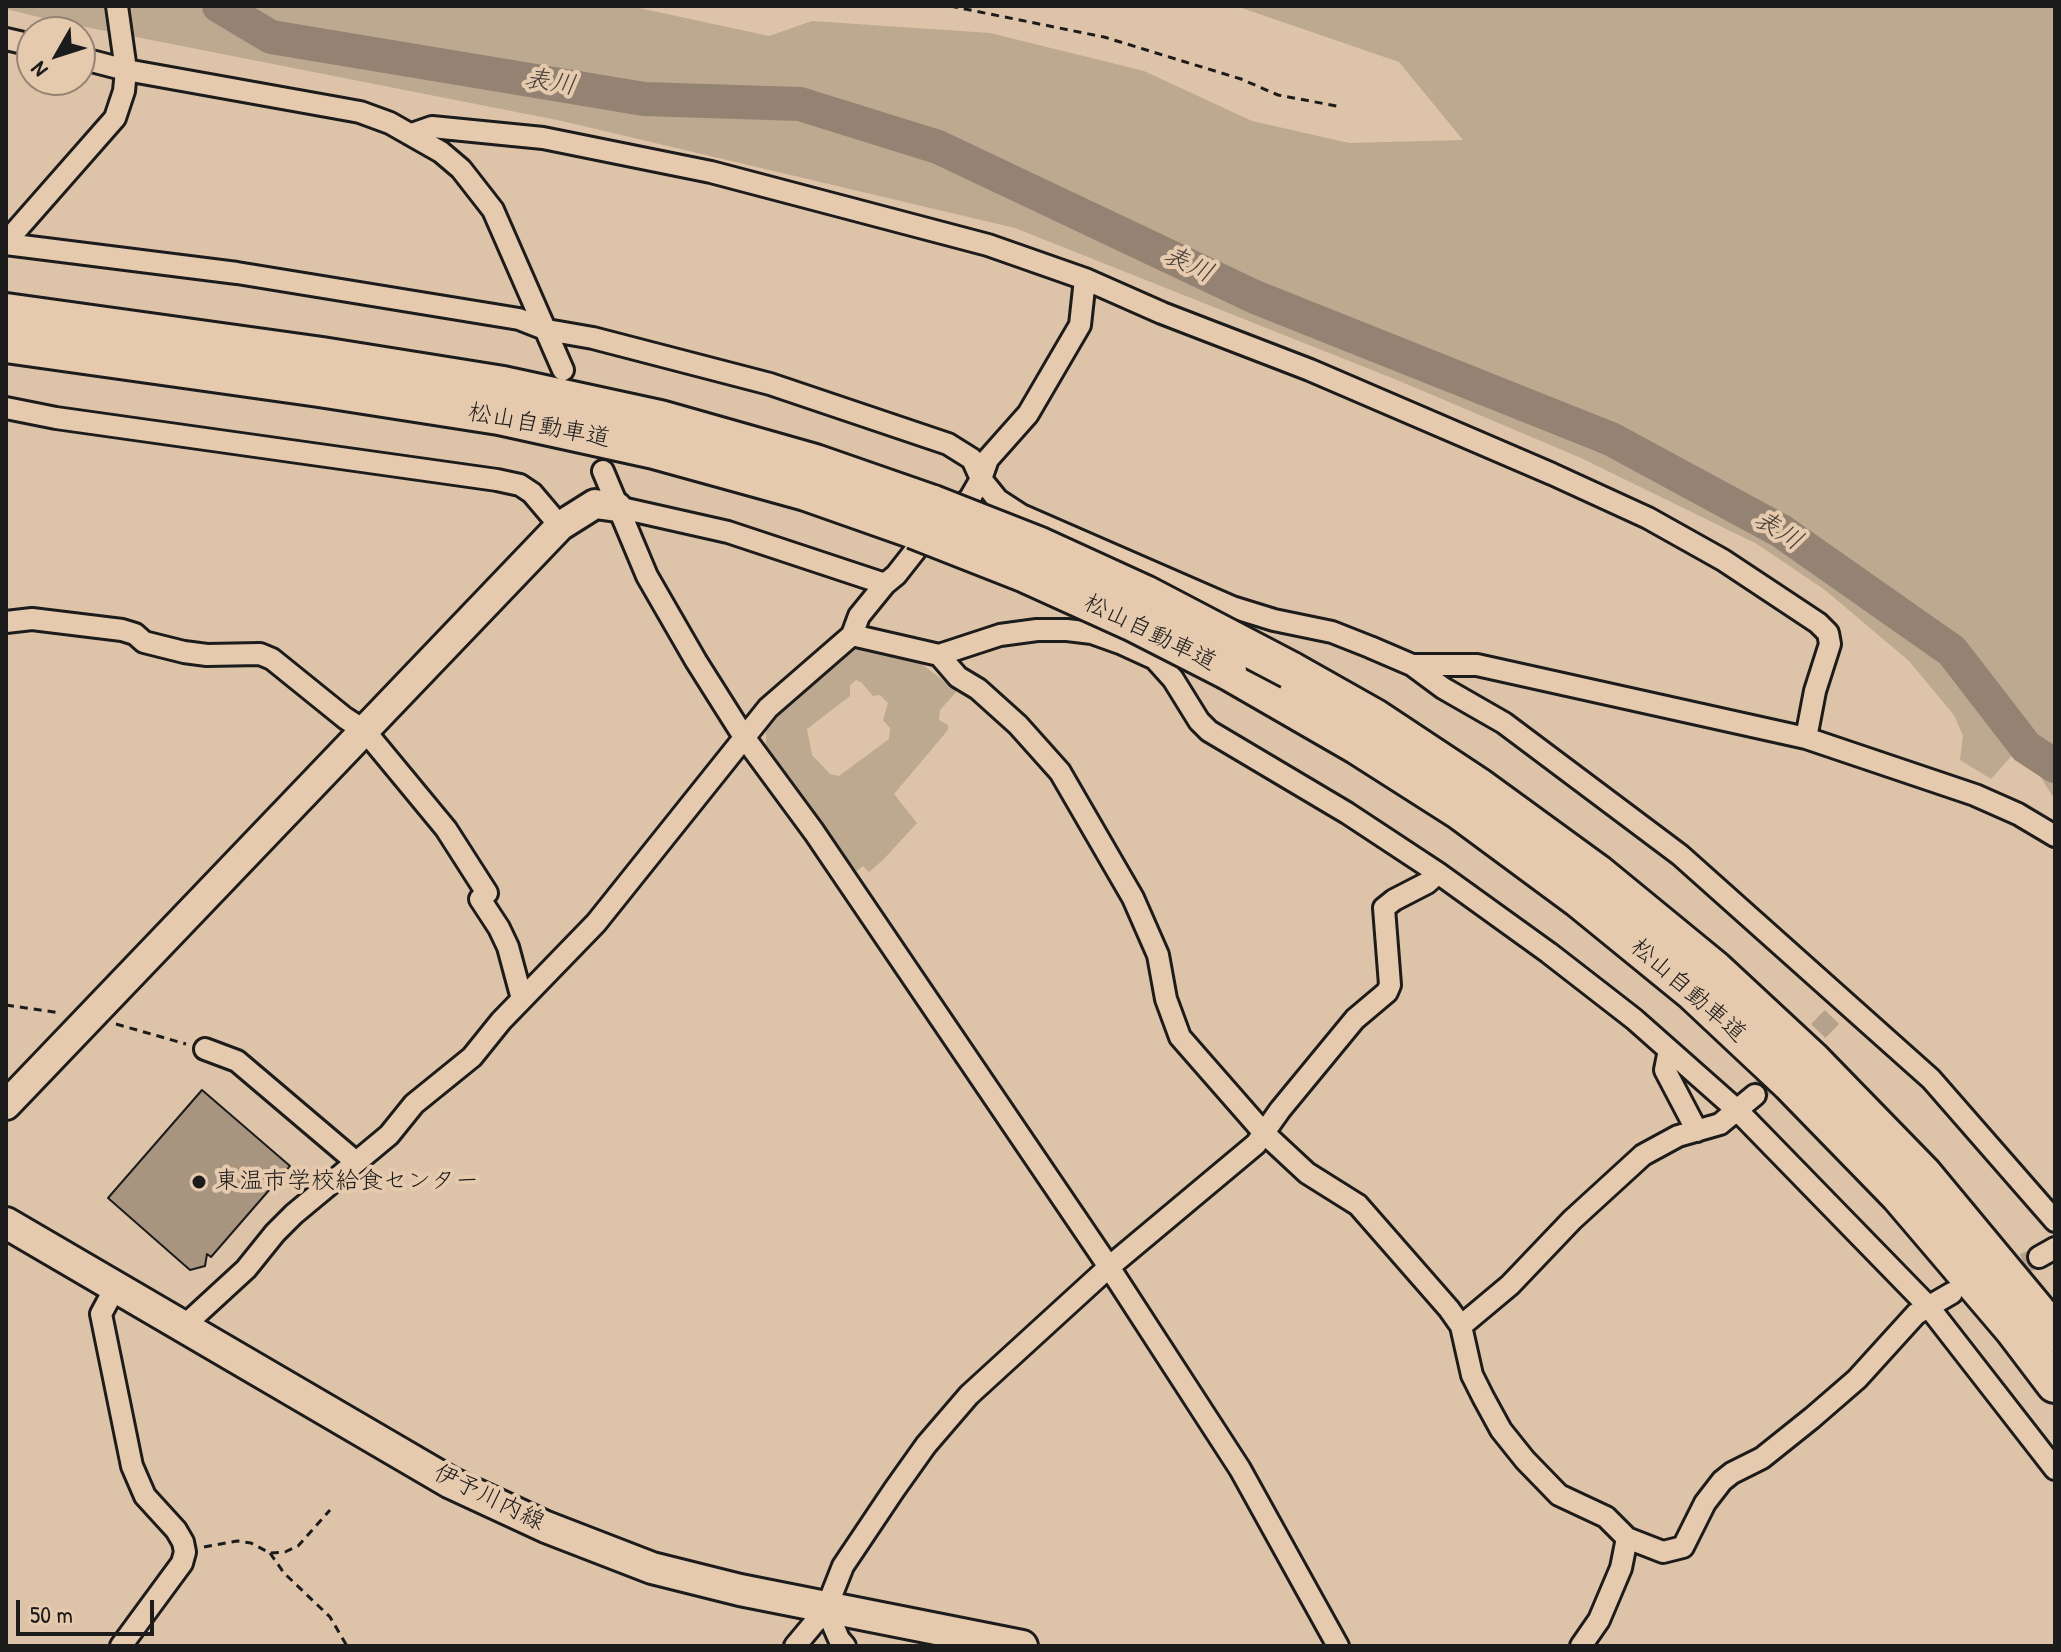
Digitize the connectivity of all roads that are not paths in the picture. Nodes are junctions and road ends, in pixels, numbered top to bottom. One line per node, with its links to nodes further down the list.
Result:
1 (117, 6): 3 (street)
2 (96, 60): 3 (street)
3 (125, 64): 4 (street); 5 (street)
4 (412, 134): 6 (street); 8 (street)
5 (6, 243): 8 (street)
6 (1085, 279): 13 (street); 26 (street)
7 (6, 312): 15 (highway, 松山自動車道)
8 (547, 330): 10 (street); 13 (street)
9 (6, 344): 15 (highway, 松山自動車道)
10 (563, 370)
11 (6, 408): 16 (street)
12 (603, 471): 14 (street)
13 (981, 479): 17 (street); 18 (street)
14 (617, 507): 16 (street); 17 (street); 25 (street)
15 (923, 517): 46 (highway, 松山自動車道, bridge); 47 (highway, 松山自動車道, bridge)
16 (560, 526): 24 (street)
17 (885, 584): 20 (street)
18 (1232, 607): 22 (street); 23 (street)
19 (6, 622): 24 (street)
20 (852, 635): 21 (street); 25 (street)
21 (939, 655): 22 (street); 36 (street)
22 (1155, 659): 28 (street)
23 (1412, 665): 26 (street); 38 (street)
24 (365, 731): 29 (street); 33 (street)
25 (744, 737): 29 (street); 40 (street)
26 (1806, 738): 27 (street)
27 (2055, 836)
28 (1438, 873): 31 (street); 36 (street)
29 (522, 999): 37 (street)
30 (205, 1049): 37 (street)
31 (1669, 1050): 34 (street); 35 (street)
32 (1755, 1095): 34 (street)
33 (6, 1105)
34 (1738, 1111): 35 (street); 43 (street)
35 (1697, 1131): 45 (street)
36 (1264, 1133): 40 (street); 45 (street)
37 (356, 1162): 44 (street)
38 (2055, 1221)
39 (6, 1223): 41 (main road, 伊予川内線)
40 (1109, 1267): 50 (street); 55 (street)
41 (116, 1286): 44 (main road, 伊予川内線); 51 (street)
42 (1952, 1293): 43 (street)
43 (1928, 1306): 48 (street); 49 (street)
44 (184, 1326): 50 (main road, 伊予川内線)
45 (1461, 1326): 49 (street)
46 (2055, 1333)
47 (2055, 1384)
48 (2055, 1469)
49 (1627, 1538): 56 (street)
50 (826, 1609): 52 (street); 53 (street); 54 (main road, 伊予川内線)
51 (121, 1646)
52 (795, 1646)
53 (845, 1646)
54 (1022, 1646)
55 (1338, 1646)
56 (1581, 1646)

